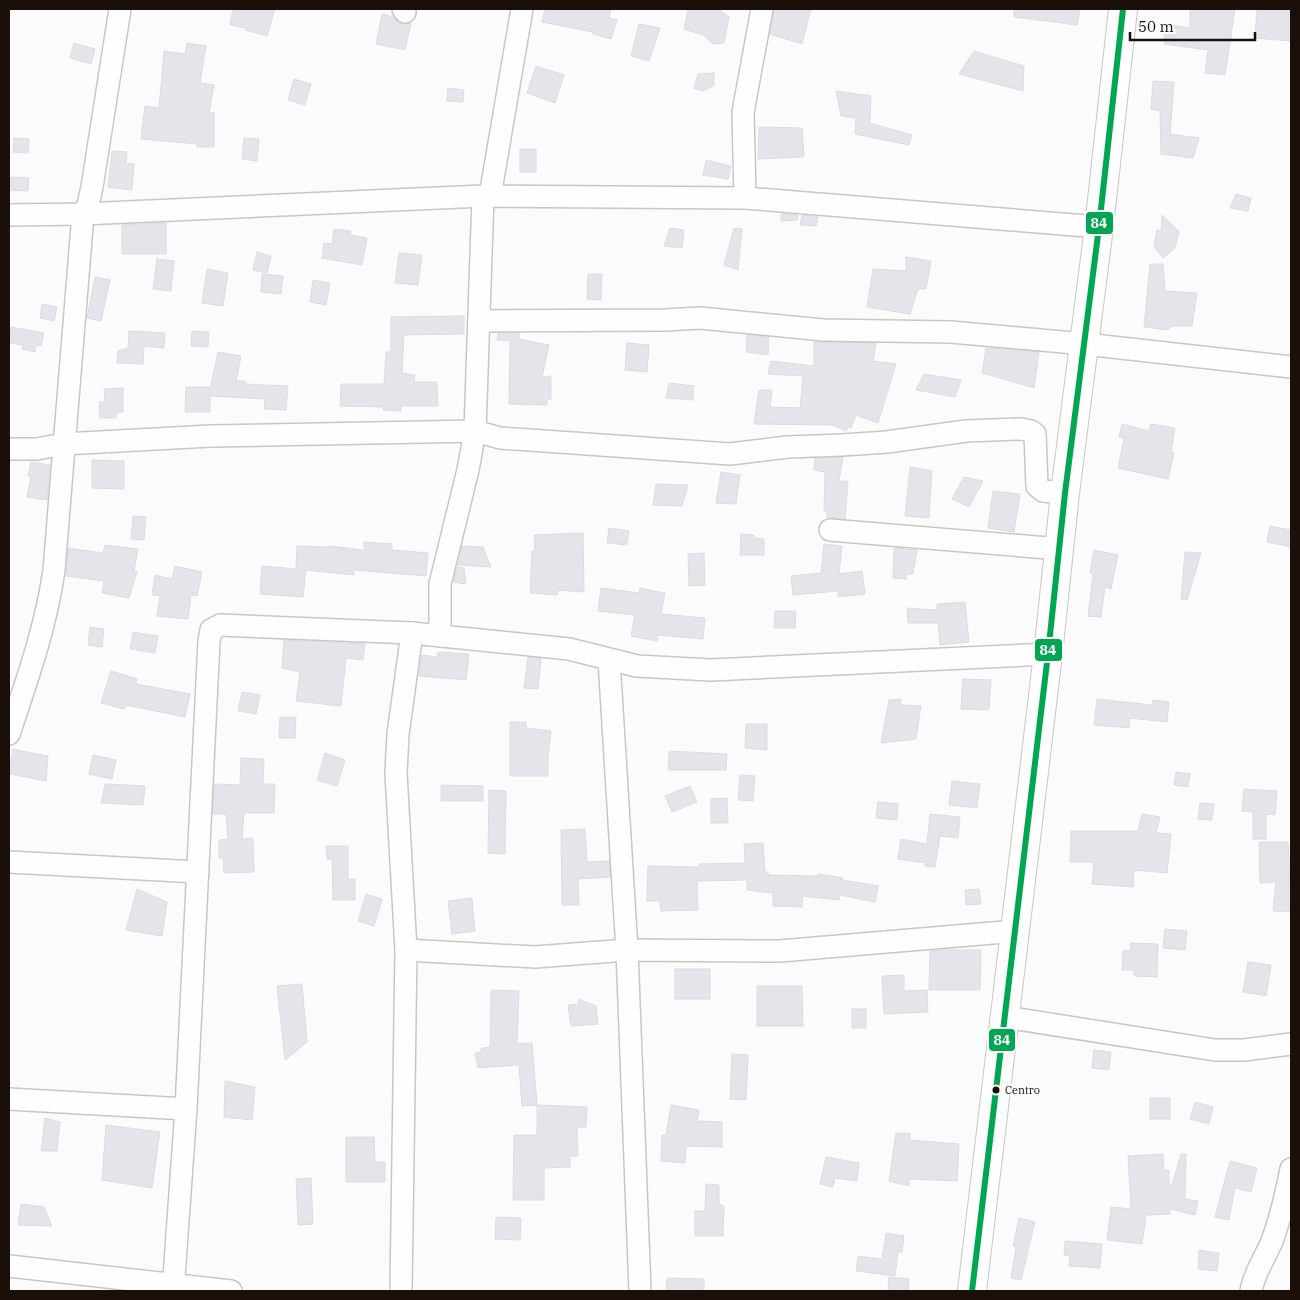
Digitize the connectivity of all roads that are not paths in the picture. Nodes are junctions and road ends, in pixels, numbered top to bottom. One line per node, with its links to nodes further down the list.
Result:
1 (120, 9): 7 (street)
2 (522, 9): 5 (street)
3 (762, 9): 6 (street)
4 (1123, 9): 9 (highway)
5 (486, 196): 6 (street); 7 (street); 10 (street)
6 (744, 198): 9 (street)
7 (83, 214): 8 (street); 14 (street)
8 (9, 215)
9 (1099, 227): 11 (highway)
10 (479, 321): 11 (street); 13 (street)
11 (1084, 344): 12 (street); 16 (highway)
12 (1291, 367)
13 (475, 430): 14 (street); 16 (street); 20 (street)
14 (63, 444): 15 (street); 23 (street)
15 (9, 449)
16 (1065, 493): 18 (highway)
17 (830, 530): 18 (street)
18 (1060, 549): 21 (highway)
19 (412, 633): 20 (street); 25 (street); 27 (street)
20 (440, 636): 22 (street)
21 (1048, 654): 22 (street); 26 (highway)
22 (609, 660): 28 (street)
23 (9, 734)
24 (9, 862): 25 (street)
25 (198, 872): 32 (street)
26 (1016, 931): 28 (street); 29 (highway)
27 (406, 950): 28 (street); 37 (street)
28 (627, 950): 38 (street)
29 (1005, 1017): 30 (street); 39 (highway)
30 (1291, 1044)
31 (9, 1099): 32 (street)
32 (186, 1109): 35 (street)
33 (1291, 1169): 40 (street)
34 (9, 1266): 35 (street)
35 (173, 1288): 36 (street)
36 (231, 1291)
37 (401, 1291)
38 (640, 1291)
39 (972, 1291)
40 (1251, 1291)

